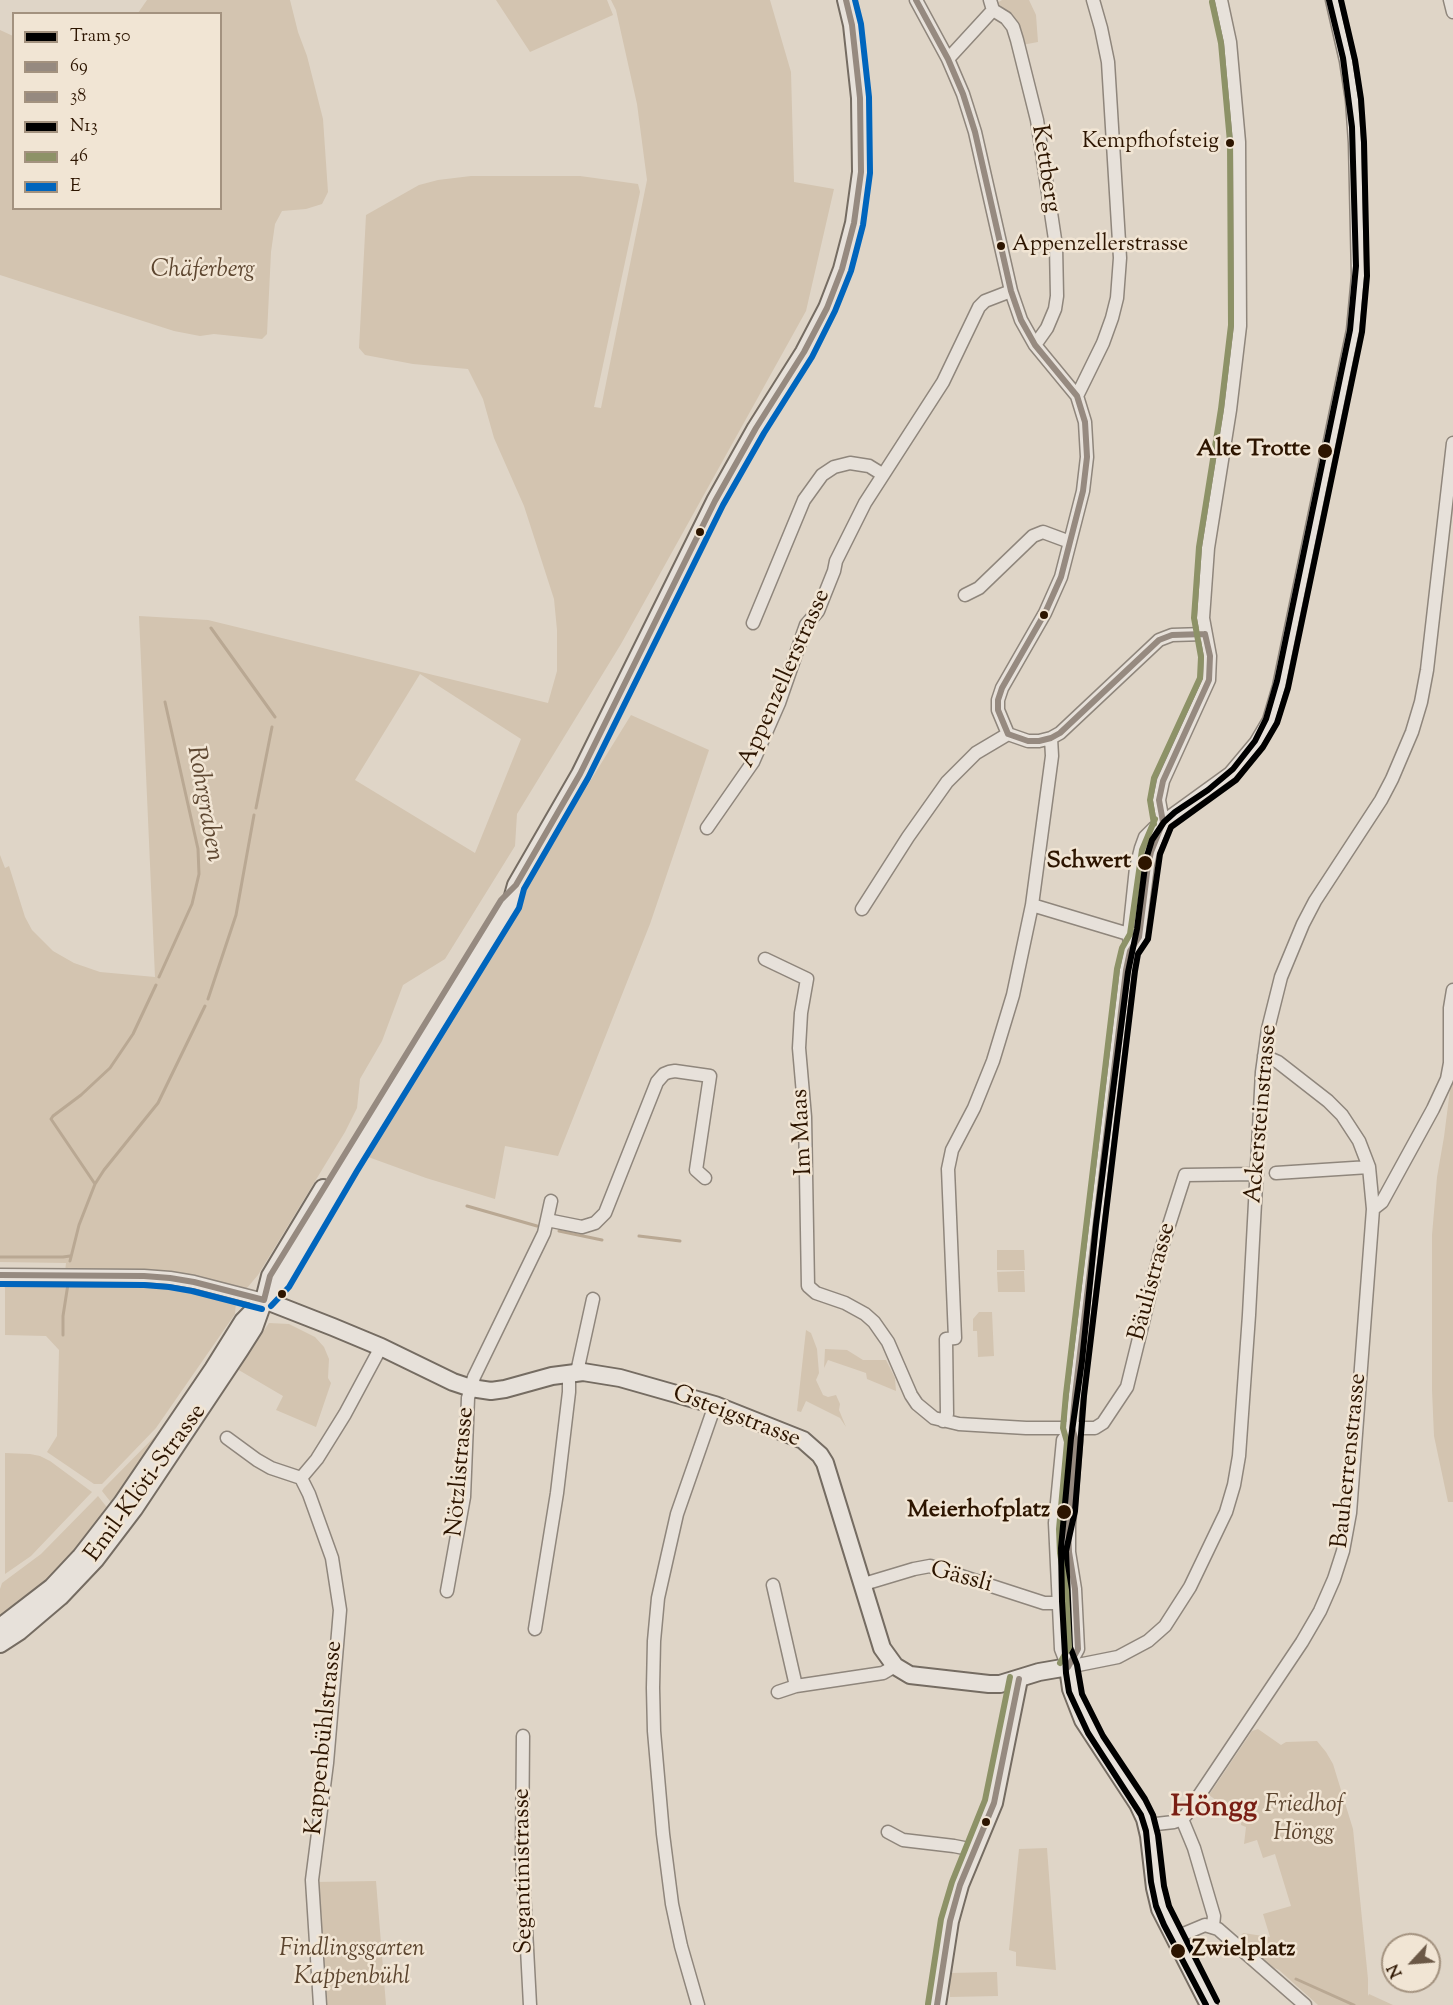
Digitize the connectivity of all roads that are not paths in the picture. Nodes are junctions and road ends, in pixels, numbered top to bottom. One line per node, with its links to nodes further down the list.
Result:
1 (846, 0): 38 (street, Emil-Klöti-Strasse)
2 (916, 0): 9 (street)
3 (1093, 0): 12 (street)
4 (1221, 0): 18 (street)
5 (1332, 0): 21 (street)
6 (1450, 0): 8 (street)
7 (992, 5): 9 (street); 11 (street, Kettberg)
8 (1453, 12)
9 (948, 59): 10 (street)
10 (1011, 291): 11 (street); 14 (street, Appenzellerstrasse)
11 (1035, 345): 12 (street)
12 (1077, 396): 15 (street)
13 (1453, 443): 28 (street, Ackersteinstrasse)
14 (882, 474): 17 (street); 22 (street, Appenzellerstrasse)
15 (1070, 542): 16 (street); 19 (street)
16 (965, 595)
17 (753, 623)
18 (1205, 634): 20 (street); 21 (street)
19 (1008, 734): 20 (street); 24 (street)
20 (1051, 738): 23 (street)
21 (1163, 822): 25 (street)
22 (707, 828)
23 (1032, 905): 25 (street); 43 (street)
24 (862, 909)
25 (1134, 935): 44 (street)
26 (765, 959): 43 (street, Im Maas)
27 (1453, 990): 34 (street)
28 (1264, 1056): 29 (street, Bauherrenstrasse); 31 (street, Ackersteinstrasse)
29 (1369, 1167): 30 (street); 34 (street, Bauherrenstrasse)
30 (1276, 1173)
31 (1257, 1174): 44 (street, Bäulistrasse); 56 (street, Ackersteinstrasse)
32 (705, 1178): 35 (street)
33 (551, 1201): 35 (street, Nötzlistrasse)
34 (1373, 1209): 61 (street, Bauherrenstrasse)
35 (547, 1220): 41 (street, Nötzlistrasse)
36 (0, 1275): 38 (street)
37 (593, 1299): 40 (street)
38 (264, 1300): 39 (street, Gsteigstrasse); 52 (street, Emil-Klöti-Strasse); 54 (street, Emil-Klöti-Strasse)
39 (381, 1347): 41 (street, Gsteigstrasse); 46 (street)
40 (574, 1372): 41 (street, Gsteigstrasse); 42 (street, Gsteigstrasse); 53 (street)
41 (471, 1388): 50 (street, Nötzlistrasse)
42 (715, 1405): 48 (street, Gsteigstrasse); 69 (street)
43 (943, 1421): 44 (street)
44 (1072, 1428): 47 (street)
45 (227, 1438): 46 (street)
46 (301, 1478): 67 (street, Kappenbühlstrasse)
47 (1063, 1551): 51 (street); 56 (street)
48 (864, 1584): 51 (street, Gässli); 55 (street, Gsteigstrasse)
49 (773, 1585): 58 (street)
50 (447, 1591)
51 (1059, 1603): 56 (street)
52 (2, 1625)
53 (535, 1629)
54 (0, 1644)
55 (895, 1666): 57 (street); 58 (street)
56 (1068, 1667): 57 (street); 62 (street)
57 (1019, 1679): 64 (street)
58 (796, 1686): 59 (street)
59 (778, 1692)
60 (523, 1736): 68 (street, Segantinistrasse)
61 (1182, 1819): 62 (street); 65 (street)
62 (1147, 1825): 66 (street)
63 (888, 1832): 64 (street)
64 (974, 1850): 70 (street)
65 (1213, 1926): 66 (street); 72 (street)
66 (1174, 1938): 71 (street)
67 (320, 2005)
68 (530, 2005)
69 (698, 2005)
70 (937, 2005)
71 (1209, 2005)
72 (1305, 2005)

